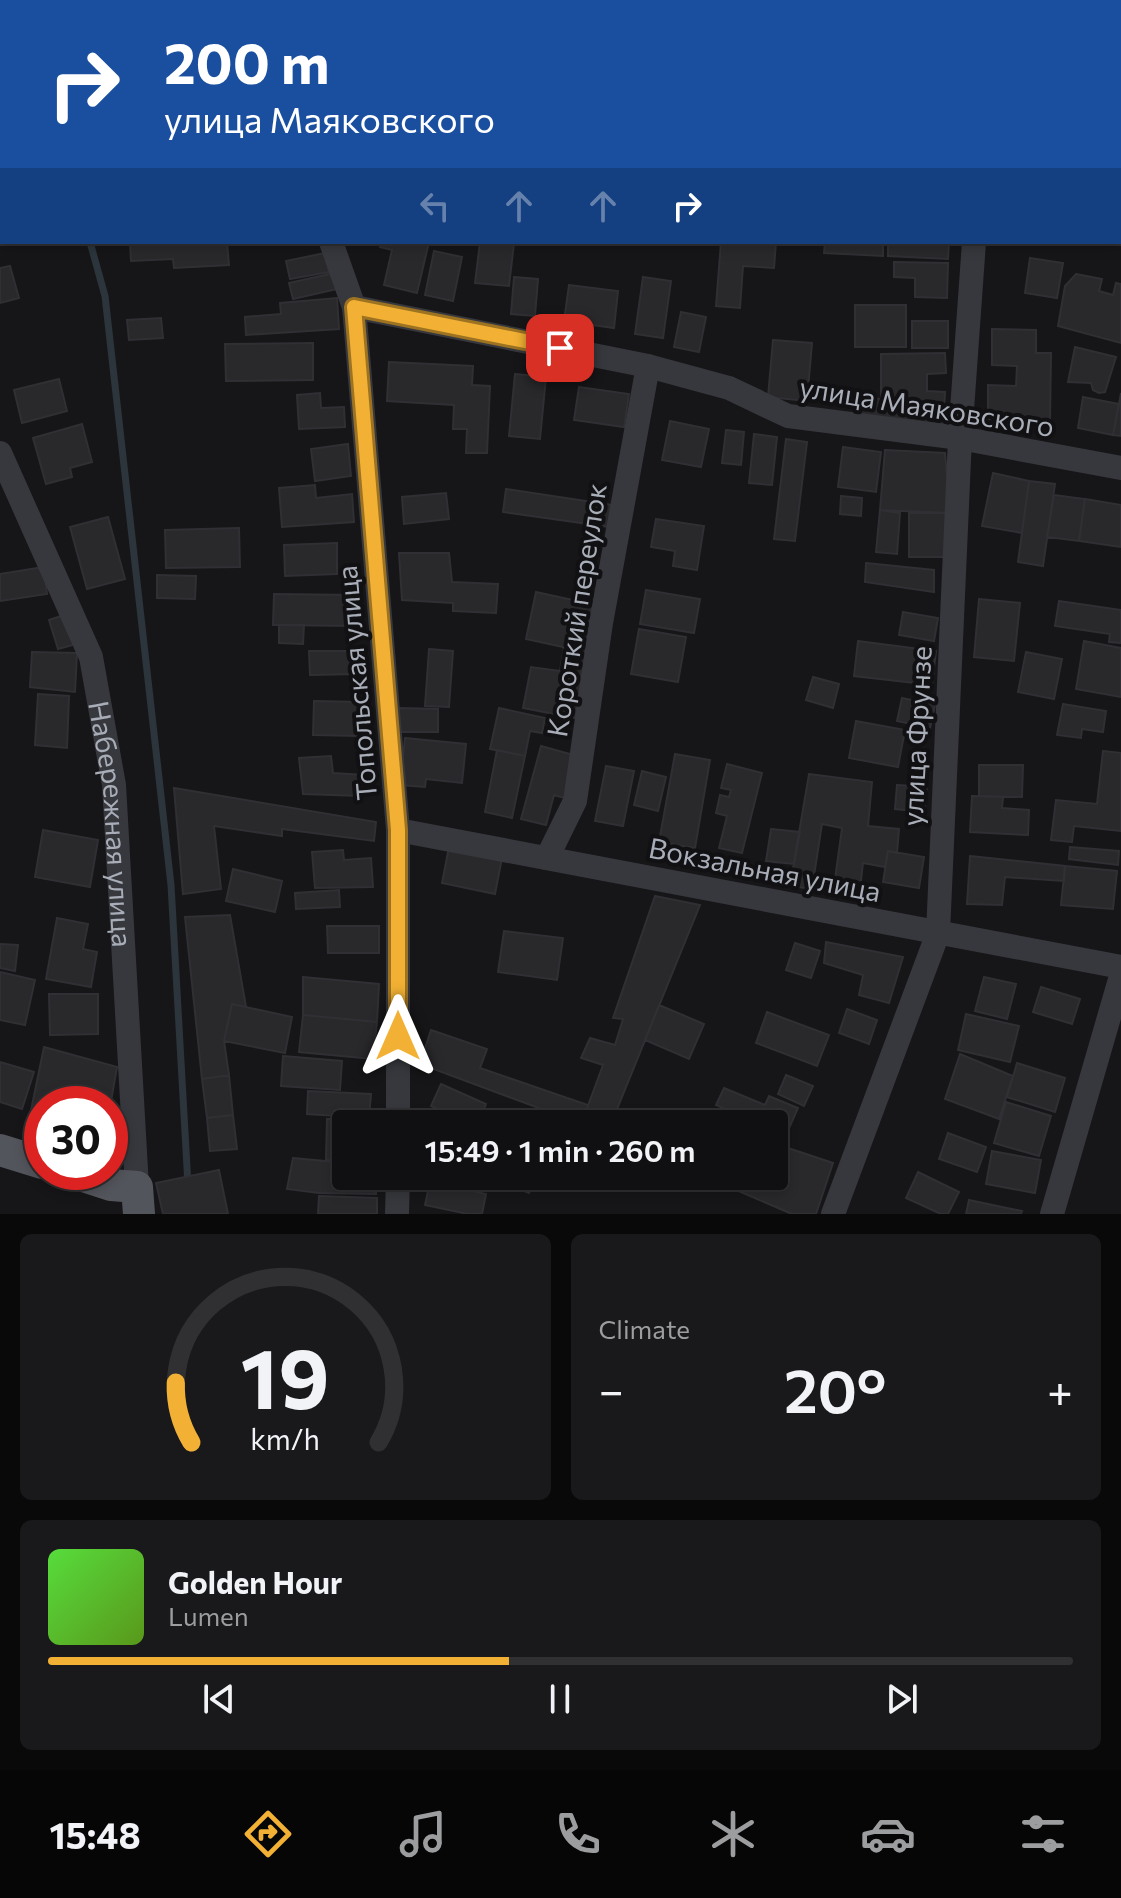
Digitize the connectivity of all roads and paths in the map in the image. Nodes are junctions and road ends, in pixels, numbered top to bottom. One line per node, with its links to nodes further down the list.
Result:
1 (332, 244): 3 (street, Топольская улица)
2 (974, 244): 5 (street, улица Фрунзе)
3 (354, 307): 4 (street, улица Маяковского); 8 (street, Топольская улица)
4 (648, 366): 5 (street, улица Маяковского); 9 (street, Короткий переулок)
5 (960, 438): 7 (street, улица Маяковского); 10 (street, улица Фрунзе)
6 (0, 453): 18 (street, Набережная улица)
7 (1121, 468)
8 (398, 830): 9 (street, Вокзальная улица); 13 (street, Топольская улица)
9 (547, 858): 10 (street, Вокзальная улица)
10 (938, 933): 11 (street, Вокзальная улица); 20 (street, улица Фрунзе)
11 (1121, 967)
12 (1121, 976): 21 (street)
13 (398, 1110)
14 (0, 1150): 15 (main road)
15 (24, 1157)
16 (120, 1190): 18 (main road)
17 (398, 1190): 19 (street)
18 (138, 1200)
19 (397, 1214)
20 (833, 1214)
21 (1052, 1214)

